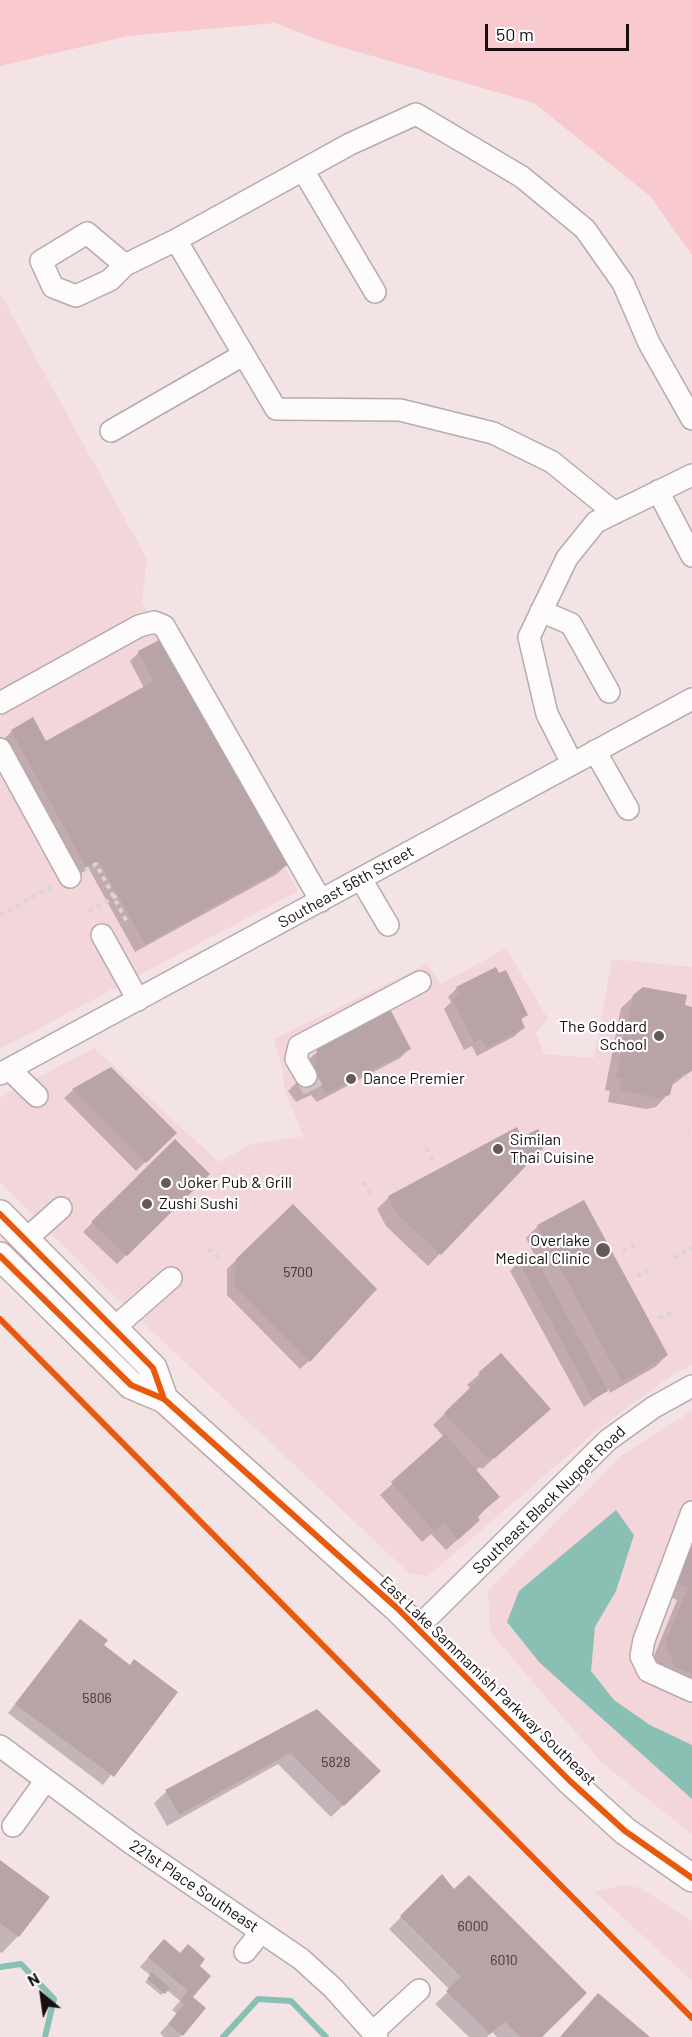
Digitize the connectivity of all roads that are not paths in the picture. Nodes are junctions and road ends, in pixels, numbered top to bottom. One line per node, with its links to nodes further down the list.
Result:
1 (303, 170): 2 (street); 4 (street); 6 (street)
2 (176, 240): 3 (street); 5 (street)
3 (124, 265)
4 (375, 292)
5 (243, 355): 7 (street); 10 (street)
6 (692, 419)
7 (111, 431)
8 (692, 475): 9 (street)
9 (658, 491): 10 (street); 11 (street)
10 (615, 513): 12 (street)
11 (692, 556)
12 (541, 611): 13 (street); 18 (street)
13 (609, 692)
14 (692, 699): 17 (street, Southeast 56th Street)
15 (0, 703): 22 (street)
16 (0, 749): 21 (street)
17 (595, 751): 18 (street, Southeast 56th Street); 19 (street)
18 (572, 764): 20 (street, Southeast 56th Street)
19 (628, 809)
20 (361, 879): 22 (street, Southeast 56th Street); 23 (street)
21 (63, 881)
22 (321, 901): 26 (street, Southeast 56th Street)
23 (388, 925)
24 (102, 935): 26 (street)
25 (420, 982): 28 (street)
26 (138, 1000): 27 (street, Southeast 56th Street)
27 (4, 1072): 29 (street)
28 (306, 1076)
29 (37, 1096)
30 (61, 1208): 32 (street)
31 (0, 1214): 32 (main road, East Lake Sammamish Parkway Southeast)
32 (25, 1240): 35 (main road, East Lake Sammamish Parkway Southeast)
33 (0, 1256): 37 (main road, East Lake Sammamish Parkway Southeast)
34 (171, 1278): 35 (street)
35 (114, 1328): 37 (main road, East Lake Sammamish Parkway Southeast)
36 (692, 1386): 39 (street, Southeast Black Nugget Road)
37 (164, 1399): 39 (main road, East Lake Sammamish Parkway Southeast)
38 (692, 1512): 40 (street)
39 (417, 1628): 44 (main road, East Lake Sammamish Parkway Southeast)
40 (692, 1691)
41 (0, 1746): 42 (street, 221st Place Southeast)
42 (46, 1780): 43 (street); 45 (street, 221st Place Southeast)
43 (13, 1826)
44 (692, 1878)
45 (261, 1932): 46 (street); 48 (street, 221st Place Southeast)
46 (245, 1952)
47 (419, 1990): 48 (street)
48 (375, 2034)

